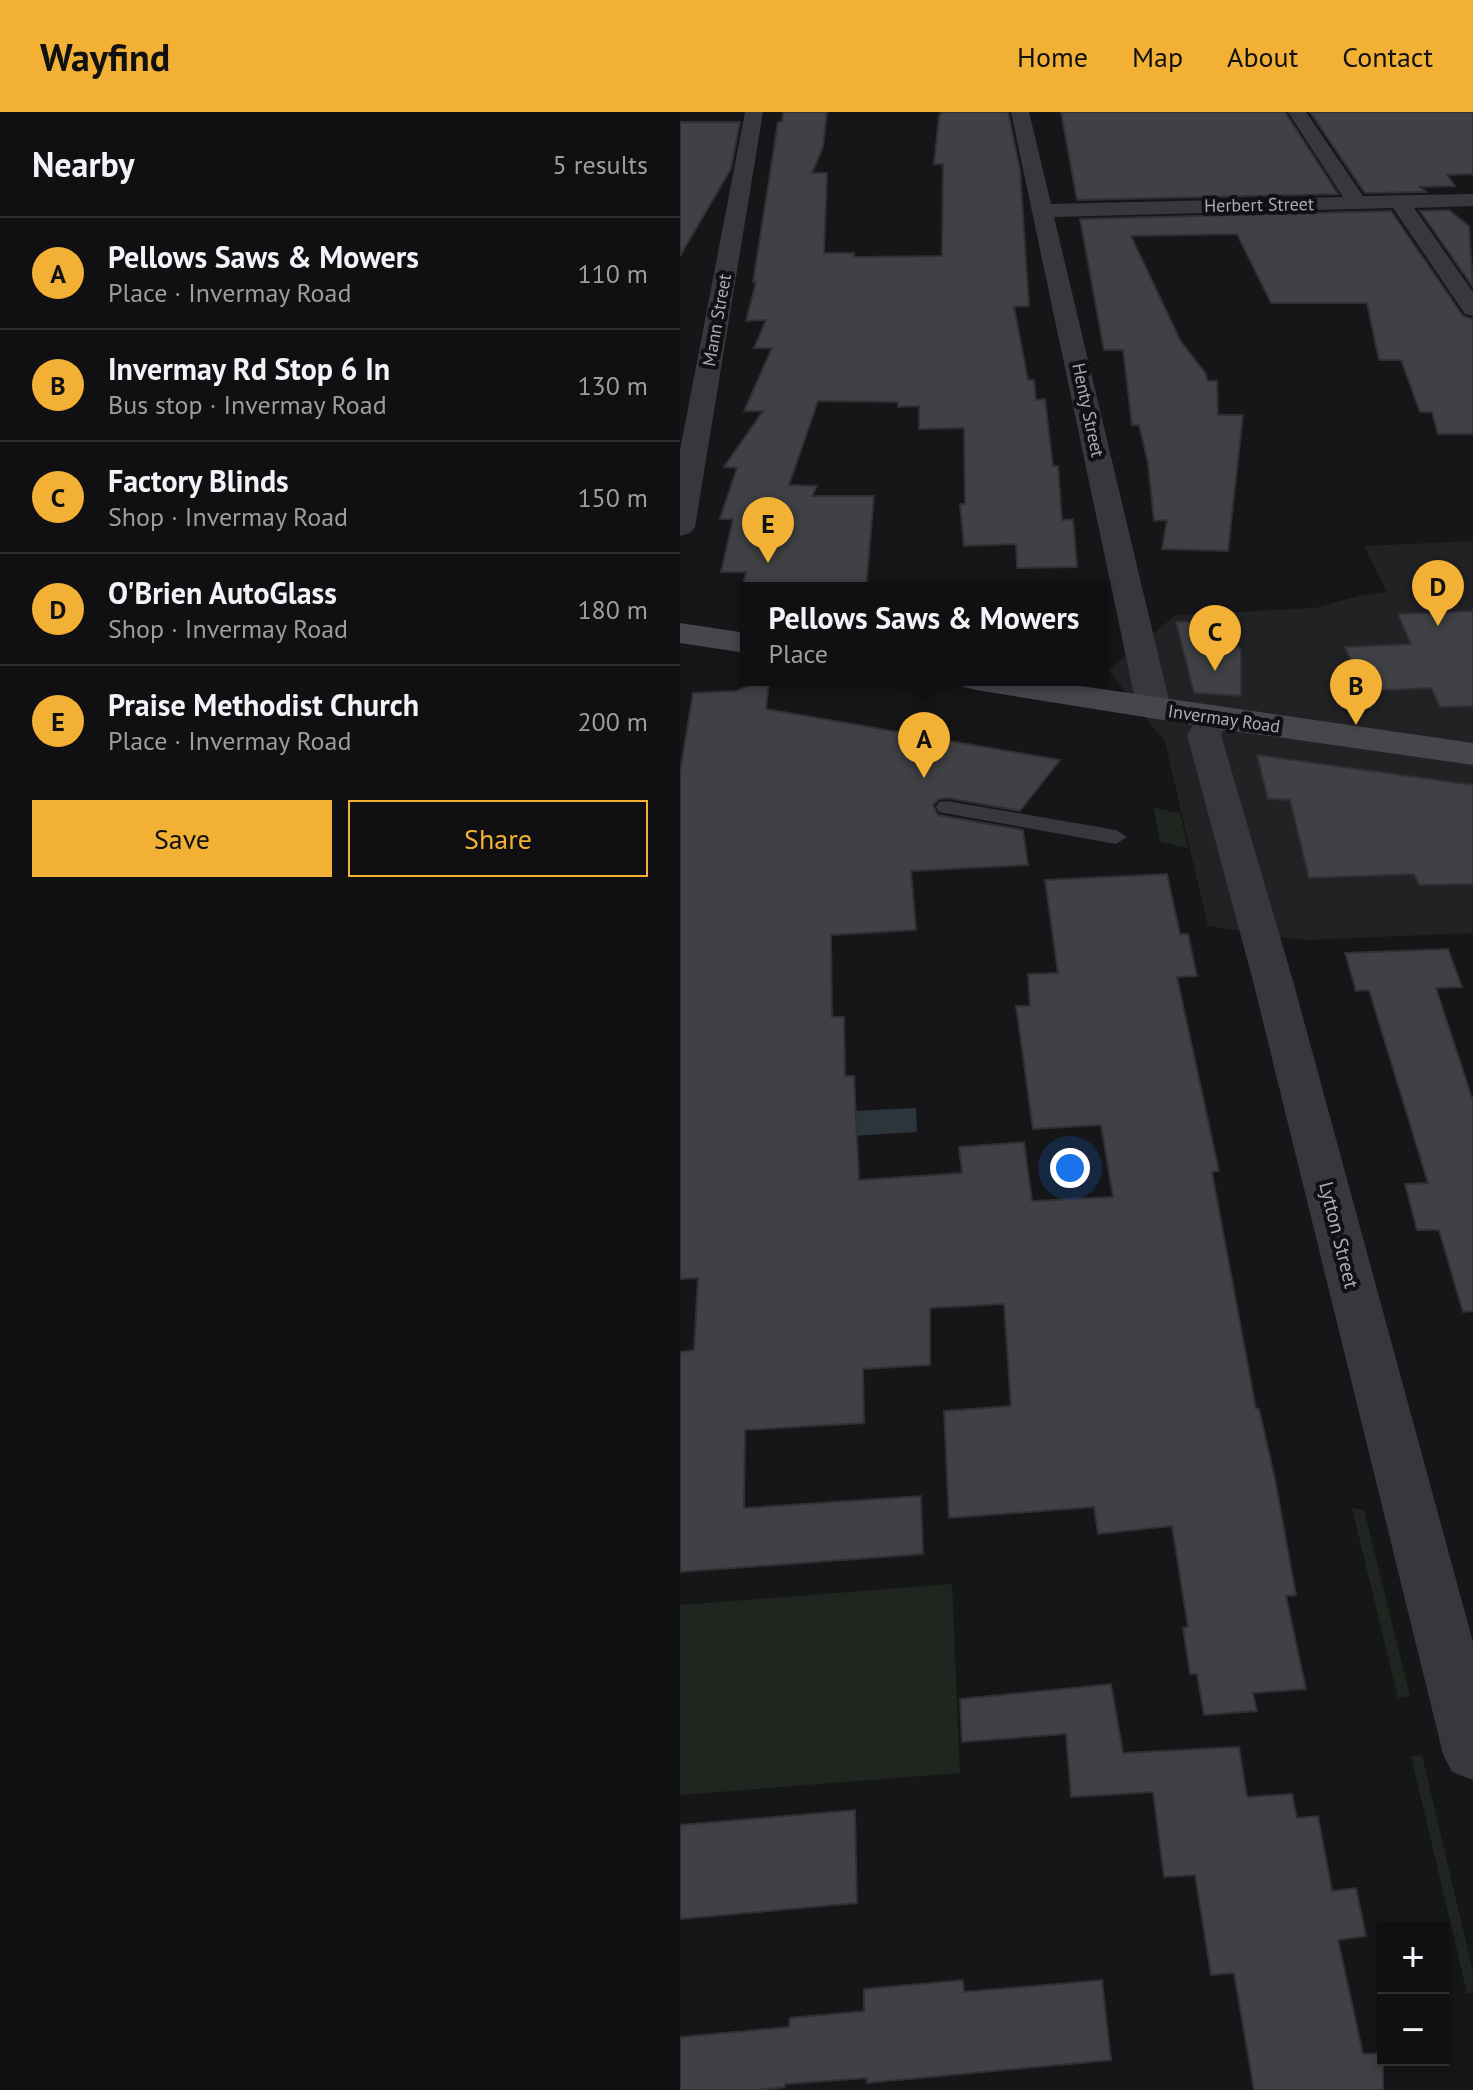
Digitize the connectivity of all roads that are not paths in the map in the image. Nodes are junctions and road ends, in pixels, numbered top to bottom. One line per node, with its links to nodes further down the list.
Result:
1 (754, 112): 9 (street, Mann Street)
2 (1020, 112): 7 (street, Henty Street)
3 (1297, 112): 6 (street)
4 (1473, 200): 5 (street, Herbert Street)
5 (1399, 202): 6 (street, Herbert Street); 8 (street)
6 (1357, 203): 7 (street, Herbert Street)
7 (1044, 211): 13 (street, Henty Street)
8 (1473, 309)
9 (680, 527)
10 (680, 633): 11 (main road)
11 (740, 642)
12 (1013, 686): 13 (main road, Invermay Road)
13 (1154, 709): 14 (main road, Invermay Road)
14 (1213, 718): 15 (main road, Invermay Road); 18 (street, Lytton Street)
15 (1473, 754)
16 (947, 807): 17 (lane)
17 (1116, 837)
18 (1473, 1754)

